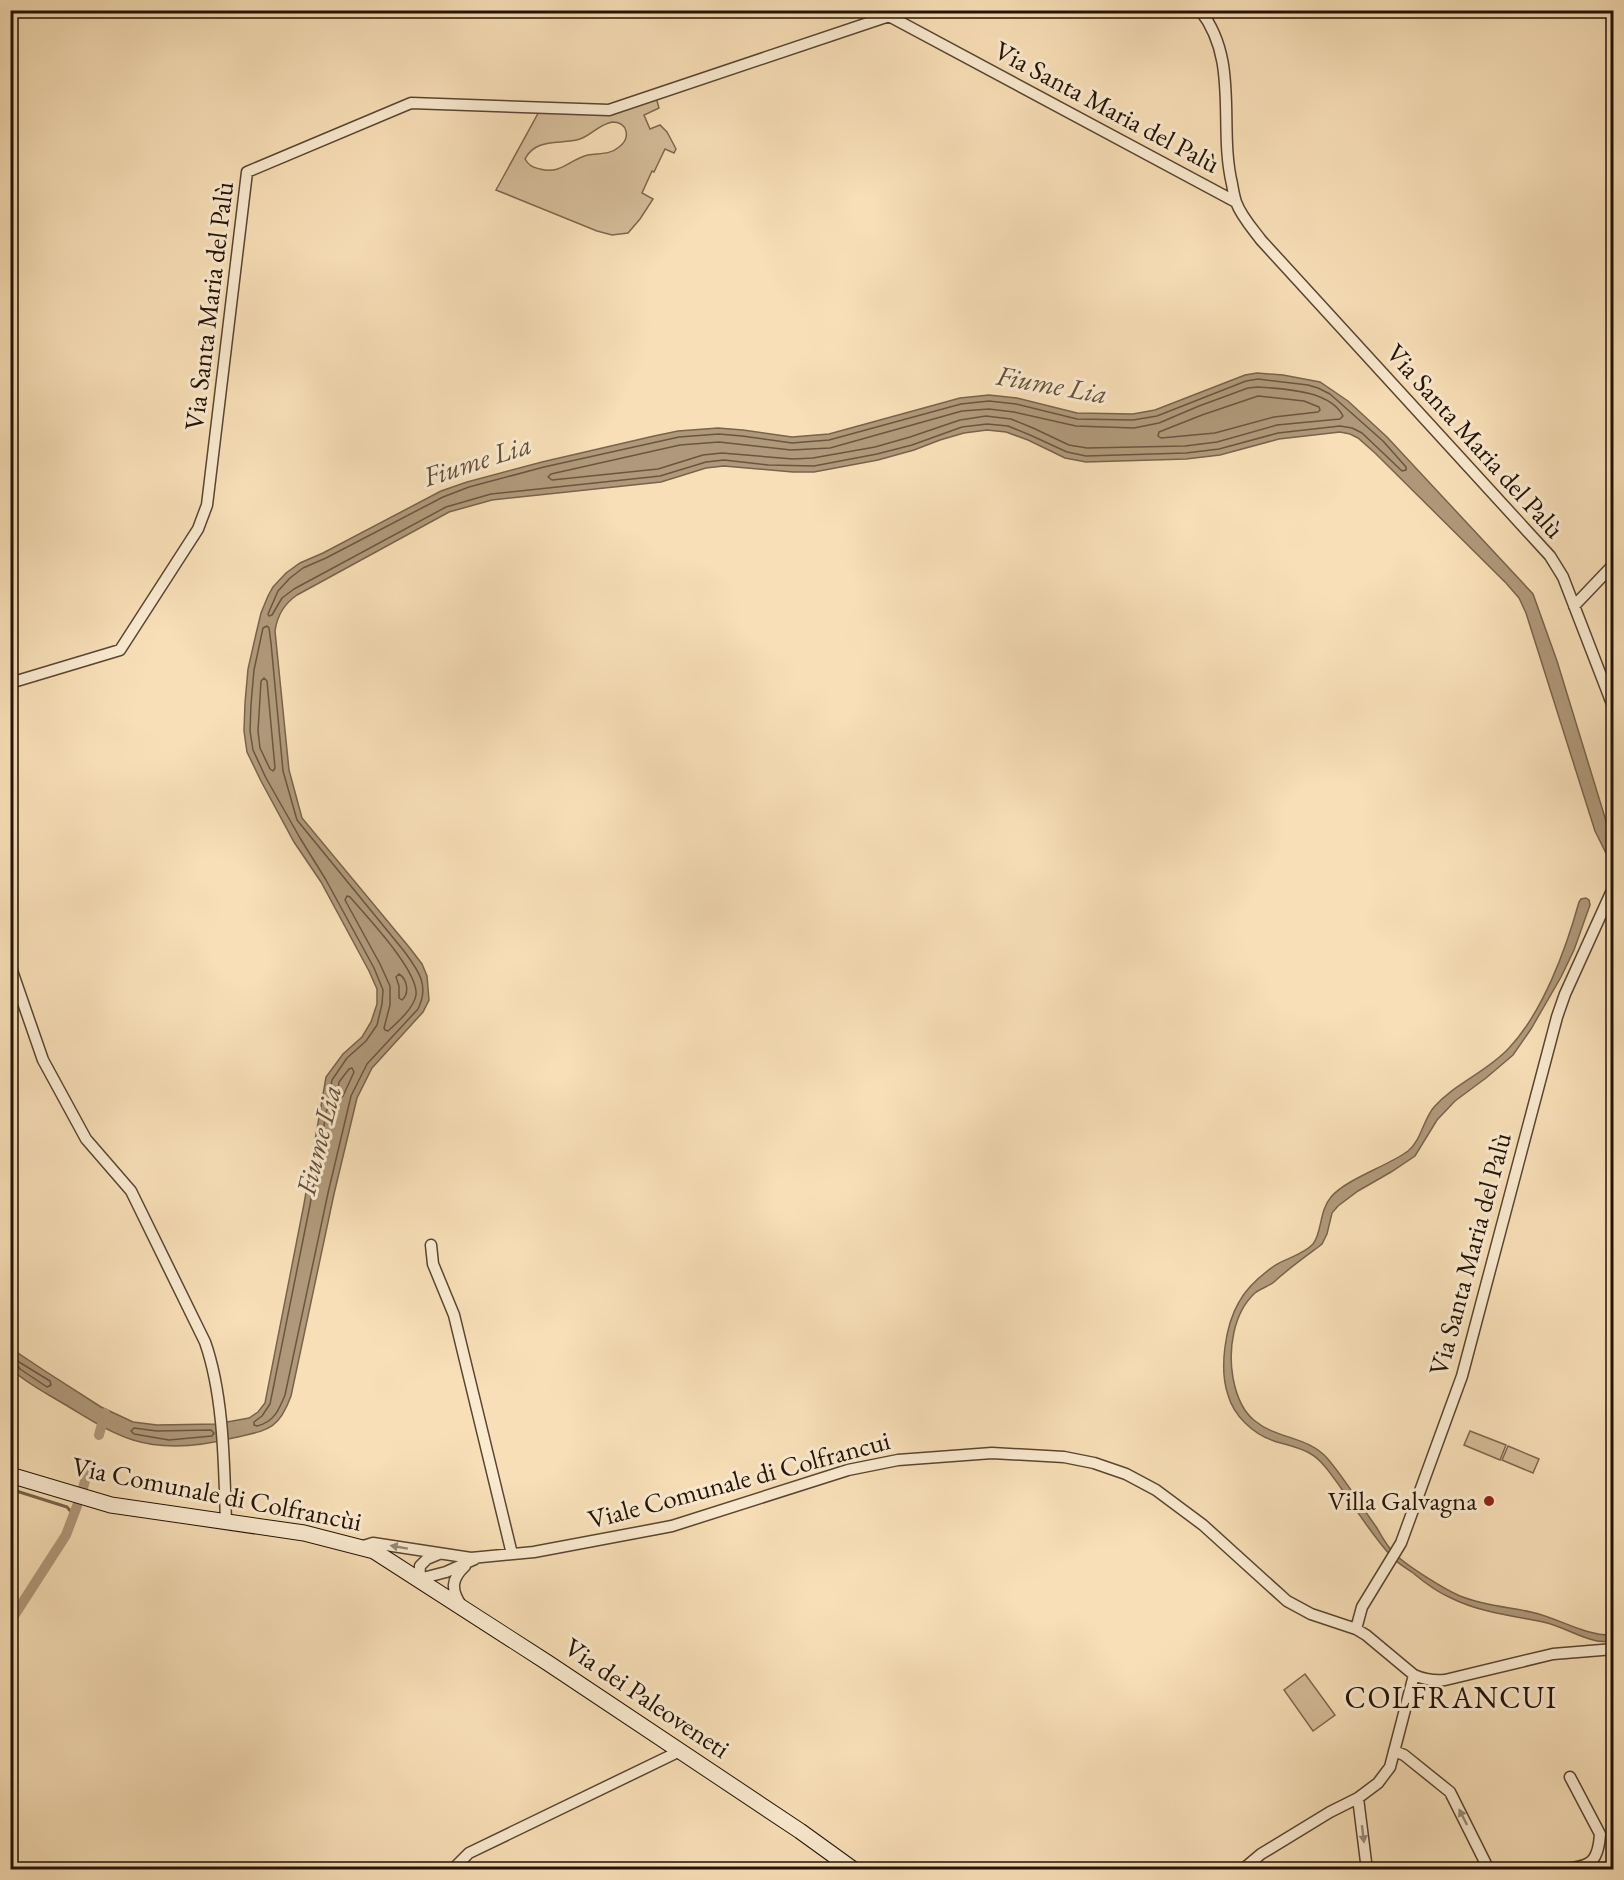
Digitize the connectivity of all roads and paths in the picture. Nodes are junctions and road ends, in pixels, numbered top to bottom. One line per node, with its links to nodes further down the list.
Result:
1 (1200, 10): 2 (street, Via Santa Maria del Palù)
2 (1236, 202): 4 (street, Via Santa Maria del Palù); 5 (street, Via Santa Maria del Palù)
3 (1614, 564): 4 (street)
4 (1574, 606): 6 (street, Via Santa Maria del Palù)
5 (10, 683)
6 (1614, 709)
7 (1614, 886): 18 (street, Via Santa Maria del Palù)
8 (10, 965): 11 (street)
9 (431, 1245): 14 (street)
10 (10, 1475): 11 (main road, Via Comunale di Colfrancùi)
11 (226, 1522): 12 (main road, Via Comunale di Colfrancùi)
12 (360, 1547): 13 (street, Viale Comunale di Colfrancui, one-way to 12); 16 (main road, Via Comunale di Colfrancùi)
13 (439, 1554): 15 (street, Viale Comunale di Colfrancui); 16 (street)
14 (512, 1554): 15 (street, Viale Comunale di Colfrancui); 18 (street, Viale Comunale di Colfrancui)
15 (473, 1560): 16 (street, Viale Comunale di Colfrancui); 17 (street)
16 (414, 1576): 17 (main road, Via dei Paleoveneti)
17 (463, 1608): 21 (main road, Via dei Paleoveneti)
18 (1356, 1629): 20 (street, Viale Comunale di Colfrancui)
19 (1614, 1649): 20 (street)
20 (1414, 1675): 22 (street)
21 (680, 1751): 26 (street); 27 (main road, Via dei Paleoveneti)
22 (1394, 1751): 24 (street); 30 (street, one-way to 22)
23 (1570, 1777): 25 (street)
24 (1358, 1798): 28 (street); 29 (street, one-way to 29)
25 (1583, 1868): 31 (street)
26 (452, 1869)
27 (854, 1869)
28 (1242, 1869)
29 (1367, 1869)
30 (1489, 1869)
31 (1560, 1869)

